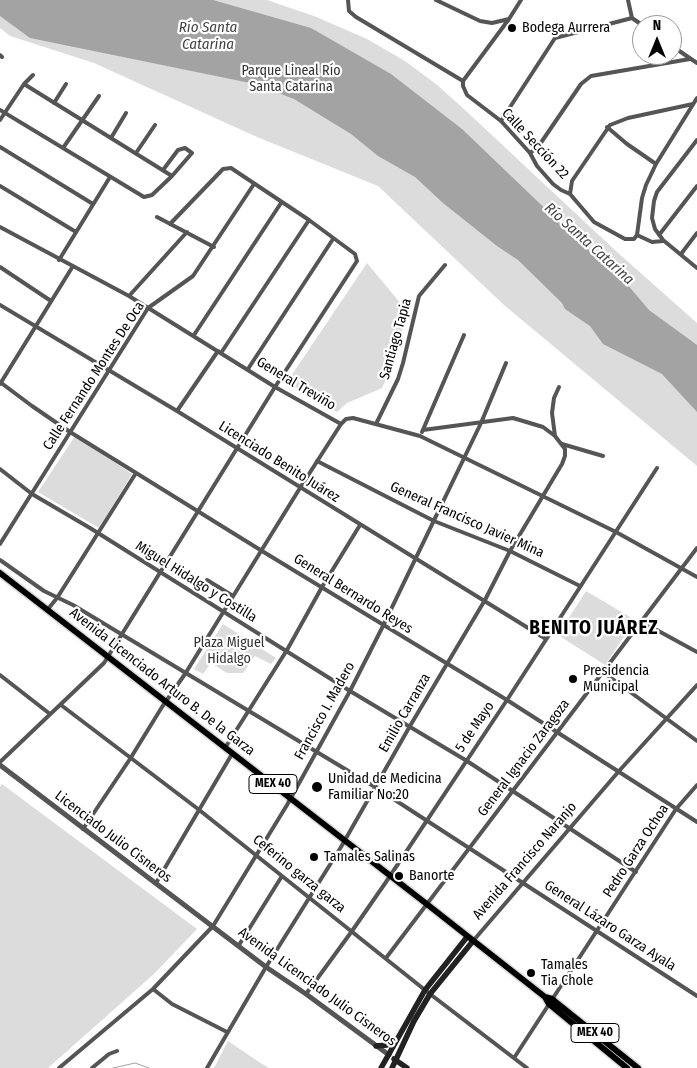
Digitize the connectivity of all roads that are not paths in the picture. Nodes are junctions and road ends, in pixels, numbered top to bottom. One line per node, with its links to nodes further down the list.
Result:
1 (436, 0): 6 (street)
2 (521, 0): 6 (street)
3 (628, 0): 5 (street)
4 (348, 2): 11 (street, Calle Sección 22)
5 (632, 18): 22 (street)
6 (509, 19): 11 (street)
7 (682, 53): 8 (street)
8 (690, 59): 9 (street); 29 (street)
9 (697, 63)
10 (33, 74): 12 (street)
11 (463, 81): 22 (street, Calle Sección 22)
12 (24, 84): 16 (street); 18 (street)
13 (66, 84): 16 (street)
14 (99, 96): 21 (street)
15 (697, 98): 17 (street)
16 (54, 103): 21 (street)
17 (693, 104): 24 (street); 31 (street)
18 (2, 111): 20 (street); 28 (street)
19 (126, 113): 25 (street)
20 (0, 120)
21 (82, 120): 25 (street); 28 (street)
22 (501, 121): 29 (street, Calle Sección 22)
23 (155, 125): 30 (street)
24 (607, 127): 31 (street); 38 (street)
25 (111, 138): 30 (street)
26 (697, 140): 49 (street)
27 (0, 146): 40 (street)
28 (64, 148): 34 (street)
29 (530, 152): 38 (street, Calle Sección 22)
30 (136, 153): 32 (street)
31 (656, 164): 48 (street)
32 (163, 170): 33 (street); 33 (street)
33 (172, 176): 34 (street)
34 (110, 177): 40 (street)
35 (254, 184): 39 (street); 43 (street); 52 (street, Calle Fernando Montes De Oca)
36 (0, 186): 45 (street)
37 (697, 186): 49 (street)
38 (570, 194): 48 (street, Calle Sección 22)
39 (281, 203): 42 (street); 64 (street)
40 (93, 204): 45 (street)
41 (157, 217): 43 (street)
42 (309, 220): 50 (street); 66 (street)
43 (170, 224): 46 (street)
44 (0, 227): 54 (street, General Treviño)
45 (76, 232): 54 (street)
46 (187, 232): 52 (street); 59 (street)
47 (697, 233): 53 (street)
48 (637, 235): 51 (street, Calle Sección 22)
49 (659, 235): 51 (street)
50 (333, 239): 68 (street); 71 (street)
51 (663, 240): 53 (street)
52 (214, 247): 62 (street, Calle Fernando Montes De Oca)
53 (681, 254): 58 (street)
54 (59, 260): 56 (street, General Treviño)
55 (445, 265): 76 (street, Santiago Tapia)
56 (73, 266): 59 (street, General Treviño); 60 (street)
57 (0, 267): 60 (street)
58 (697, 268)
59 (129, 296): 62 (street, General Treviño)
60 (51, 300): 63 (street)
61 (0, 305): 63 (street, Licenciado Benito Juárez)
62 (148, 308): 64 (street, General Treviño); 69 (street, Calle Fernando Montes De Oca)
63 (36, 327): 69 (street, Licenciado Benito Juárez); 70 (street)
64 (194, 335): 66 (street, General Treviño)
65 (464, 335): 77 (street)
66 (219, 352): 68 (street, General Treviño); 73 (street)
67 (506, 363): 74 (street, Francisco I. Madero)
68 (248, 369): 71 (street, General Treviño)
69 (110, 370): 73 (street, Licenciado Benito Juárez); 78 (street, Calle Fernando Montes De Oca)
70 (0, 383): 78 (street, General Bernardo Reyes)
71 (275, 387): 75 (street, General Treviño); 82 (street)
72 (559, 388): 80 (street)
73 (177, 411): 82 (street, Licenciado Benito Juárez)
74 (481, 423): 77 (street); 80 (street); 83 (street, Francisco I. Madero)
75 (341, 424): 76 (street, General Treviño); 85 (street)
76 (376, 424): 79 (street, General Treviño)
77 (423, 430): 79 (street)
78 (70, 432): 88 (street, General Bernardo Reyes); 90 (street, Calle Fernando Montes De Oca)
79 (420, 436): 83 (street, General Treviño)
80 (555, 436): 81 (street)
81 (562, 444): 84 (street); 91 (street, Emilio Carranza)
82 (237, 448): 89 (street, Licenciado Benito Juárez); 92 (street)
83 (464, 456): 91 (street, General Treviño); 93 (street, Francisco I. Madero)
84 (603, 456)
85 (317, 461): 89 (street); 93 (street, General Francisco Javier Mina)
86 (657, 468): 95 (street, 5 de Mayo)
87 (0, 469): 90 (street, Miguel Hidalgo y Costilla)
88 (136, 473): 92 (street, General Bernardo Reyes); 96 (street)
89 (300, 488): 94 (street, Licenciado Benito Juárez); 99 (street)
90 (32, 494): 96 (street, Miguel Hidalgo y Costilla); 97 (street, Calle Fernando Montes De Oca)
91 (544, 496): 95 (street, General Treviño); 100 (street, Emilio Carranza)
92 (197, 511): 99 (street, General Bernardo Reyes); 104 (street)
93 (434, 520): 100 (street, General Francisco Javier Mina); 101 (street, Francisco I. Madero)
94 (360, 525): 101 (street, Licenciado Benito Juárez); 109 (street)
95 (616, 532): 103 (street, General Treviño); 108 (street, 5 de Mayo)
96 (98, 534): 104 (street, Miguel Hidalgo y Costilla); 111 (street)
97 (0, 544)
98 (697, 548): 103 (street, General Ignacio Zaragoza)
99 (262, 551): 109 (street, General Bernardo Reyes); 110 (street)
100 (510, 551): 108 (street, General Francisco Javier Mina); 112 (street, Emilio Carranza)
101 (416, 559): 112 (street, Licenciado Benito Juárez); 116 (street, Francisco I. Madero)
102 (0, 560): 111 (street, General Lázaro Garza Ayala)
103 (682, 569): 106 (street, General Treviño); 115 (street, General Ignacio Zaragoza)
104 (160, 572): 114 (street, Miguel Hidalgo y Costilla); 117 (street)
105 (0, 573): 113 (main road, Avenida Licenciado Arturo B. De la Garza / MEX 40)
106 (697, 578)
107 (207, 580): 110 (street)
108 (580, 586): 118 (street, 5 de Mayo)
109 (322, 587): 116 (street, General Bernardo Reyes); 119 (street)
110 (233, 596): 114 (street)
111 (57, 598): 113 (street); 117 (street, General Lázaro Garza Ayala)
112 (485, 600): 118 (street, Licenciado Benito Juárez); 122 (street, Emilio Carranza)
113 (48, 609): 121 (main road, Avenida Licenciado Arturo B. De la Garza / MEX 40)
114 (223, 611): 119 (street, Miguel Hidalgo y Costilla); 124 (street)
115 (642, 622): 120 (street); 123 (street, General Ignacio Zaragoza)
116 (383, 626): 122 (street, General Bernardo Reyes); 127 (street, Francisco I. Madero)
117 (122, 635): 121 (street); 124 (street, General Lázaro Garza Ayala)
118 (546, 639): 128 (street, 5 de Mayo)
119 (287, 650): 127 (street, Miguel Hidalgo y Costilla); 131 (street)
120 (697, 652)
121 (108, 656): 129 (main road, Avenida Licenciado Arturo B. De la Garza / MEX 40); 130 (street)
122 (446, 664): 128 (street, General Bernardo Reyes); 134 (street, Emilio Carranza)
123 (603, 672): 133 (street); 135 (street, General Ignacio Zaragoza)
124 (185, 674): 129 (street); 131 (street, General Lázaro Garza Ayala)
125 (0, 675): 132 (street)
126 (697, 685): 133 (street, Avenida Francisco Naranjo)
127 (350, 691): 134 (street, Miguel Hidalgo y Costilla); 139 (street, Francisco I. Madero)
128 (507, 700): 135 (street, General Bernardo Reyes); 141 (street, 5 de Mayo)
129 (166, 701): 137 (main road, Avenida Licenciado Arturo B. De la Garza / MEX 40); 140 (street)
130 (61, 705): 132 (street); 140 (street, Ceferino garza garza)
131 (248, 712): 137 (street); 139 (street, General Lázaro Garza Ayala)
132 (50, 714): 142 (street)
133 (665, 719): 136 (street); 143 (street, Avenida Francisco Naranjo)
134 (410, 726): 141 (street, Miguel Hidalgo y Costilla); 145 (street, Emilio Carranza)
135 (558, 733): 143 (street, General Bernardo Reyes); 146 (street, General Ignacio Zaragoza)
136 (697, 742)
137 (225, 748): 138 (main road, Avenida Licenciado Arturo B. De la Garza / MEX 40)
138 (232, 753): 147 (main road, Avenida Licenciado Arturo B. De la Garza / MEX 40); 148 (street)
139 (316, 753): 145 (street, General Lázaro Garza Ayala); 147 (street, Francisco I. Madero)
140 (130, 759): 148 (street, Ceferino garza garza); 153 (street)
141 (467, 761): 146 (street, Miguel Hidalgo y Costilla); 150 (street, 5 de Mayo)
142 (0, 763): 153 (street, Licenciado Julio Cisneros)
143 (619, 771): 149 (street, General Bernardo Reyes); 152 (street, Avenida Francisco Naranjo)
144 (697, 785): 149 (street, Pedro Garza Ochoa)
145 (375, 787): 150 (street, General Lázaro Garza Ayala); 154 (street, Emilio Carranza)
146 (512, 790): 152 (street, Miguel Hidalgo y Costilla); 155 (street, General Ignacio Zaragoza)
147 (291, 798): 154 (main road, Avenida Licenciado Arturo B. De la Garza / MEX 40); 156 (street, Francisco I. Madero)
148 (198, 809): 156 (street, Ceferino garza garza); 160 (street)
149 (676, 809): 151 (street, General Bernardo Reyes); 157 (street, Pedro Garza Ochoa)
150 (426, 820): 155 (street, General Lázaro Garza Ayala); 158 (street, 5 de Mayo)
151 (697, 822)
152 (570, 828): 157 (street, Miguel Hidalgo y Costilla); 161 (street, Avenida Francisco Naranjo)
153 (83, 829): 160 (street, Licenciado Julio Cisneros)
154 (345, 840): 158 (main road, Avenida Licenciado Arturo B. De la Garza / MEX 40); 162 (street, Emilio Carranza)
155 (470, 848): 161 (street, General Lázaro Garza Ayala); 163 (street, General Ignacio Zaragoza)
156 (255, 854): 159 (street, Ceferino garza garza); 164 (street, Francisco I. Madero)
157 (636, 872): 166 (street, Pedro Garza Ochoa)
158 (390, 875): 163 (main road, Avenida Licenciado Arturo B. De la Garza / MEX 40); 165 (street, 5 de Mayo)
159 (282, 876): 162 (street, Ceferino garza garza); 168 (street)
160 (156, 883): 164 (street, Licenciado Julio Cisneros)
161 (522, 883): 166 (street, General Lázaro Garza Ayala); 167 (street, Avenida Francisco Naranjo)
162 (309, 897): 165 (street, Ceferino garza garza); 170 (street, Emilio Carranza)
163 (428, 905): 167 (main road, Avenida Licenciado Arturo B. De la Garza / MEX 40); 169 (street, General Ignacio Zaragoza)
164 (212, 926): 168 (street, Avenida Licenciado Julio Cisneros); 171 (street, Francisco I. Madero)
165 (352, 931): 169 (street, Ceferino garza garza); 173 (street, 5 de Mayo)
166 (597, 931): 174 (street, General Lázaro Garza Ayala); 175 (street, Pedro Garza Ochoa)
167 (470, 939): 172 (main road, Avenida Francisco Naranjo); 175 (main road, Avenida Licenciado Arturo B. De la Garza / MEX 40)
168 (239, 945): 170 (street, Avenida Licenciado Julio Cisneros)
169 (386, 958): 172 (street, Ceferino garza garza)
170 (266, 967): 173 (street, Avenida Licenciado Julio Cisneros); 176 (street, Emilio Carranza)
171 (153, 989): 176 (street); 183 (street, Francisco I. Madero)
172 (428, 992): 177 (main road, Avenida Francisco Naranjo); 181 (street, Ceferino garza garza); 182 (main road, Avenida Francisco Naranjo)
173 (306, 994): 178 (street, Avenida Licenciado Julio Cisneros)
174 (697, 996)
175 (550, 1001): 181 (street, Pedro Garza Ochoa); 190 (main road, Avenida Licenciado Arturo B. De la Garza / MEX 40); 191 (main road, Avenida Licenciado Arturo B. De la Garza / MEX 40)
176 (227, 1032): 185 (street, Emilio Carranza)
177 (398, 1038): 178 (main road); 180 (main road, Avenida Francisco Naranjo)
178 (376, 1046): 180 (street, Avenida Licenciado Julio Cisneros)
179 (118, 1051): 184 (street)
180 (388, 1055): 182 (main road, Avenida Licenciado Julio Cisneros); 186 (main road, Avenida Francisco Naranjo)
181 (514, 1058): 189 (street, Ceferino garza garza)
182 (396, 1060): 187 (main road, Avenida Francisco Naranjo); 188 (main road, Avenida Licenciado Julio Cisneros)
183 (59, 1068)
184 (92, 1068)
185 (207, 1068)
186 (381, 1068)
187 (392, 1068)
188 (407, 1068)
189 (527, 1068)
190 (627, 1068)
191 (638, 1068)

